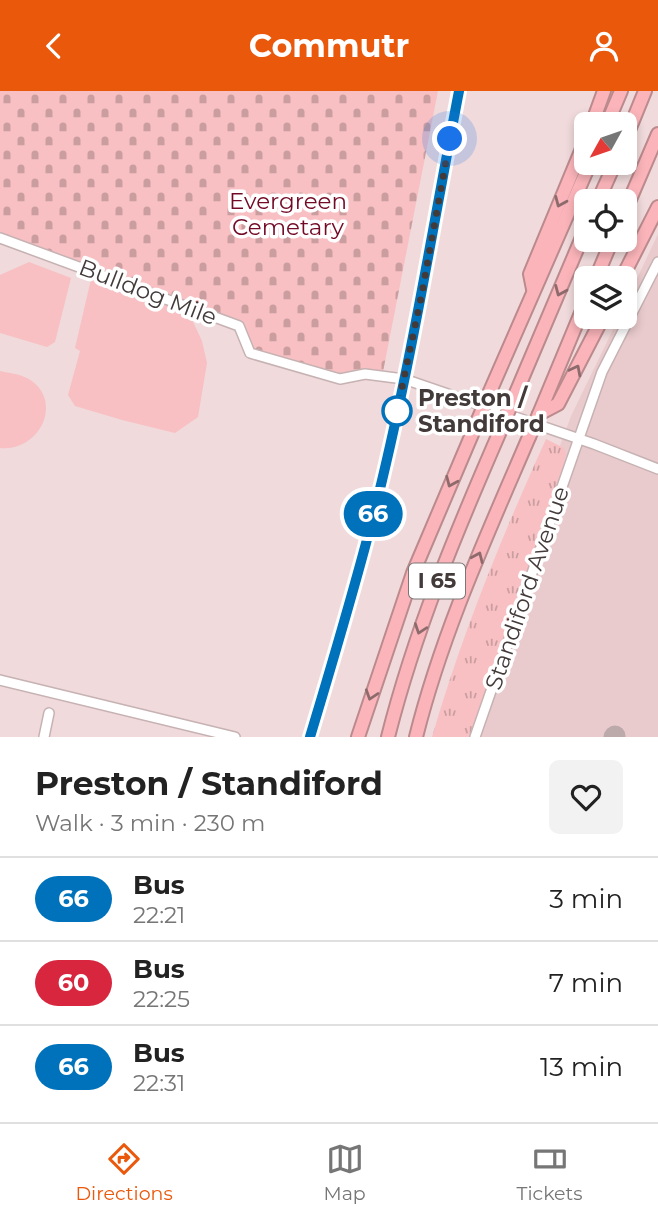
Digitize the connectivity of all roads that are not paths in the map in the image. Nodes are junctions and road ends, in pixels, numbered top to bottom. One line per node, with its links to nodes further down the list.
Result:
1 (459, 91): 20 (main road)
2 (604, 91): 5 (highway)
3 (621, 91): 6 (highway)
4 (645, 91): 7 (highway)
5 (596, 112)
6 (612, 112)
7 (636, 112)
8 (658, 134): 11 (highway)
9 (574, 168): 17 (highway, one-way to 17)
10 (585, 175): 17 (highway)
11 (634, 189)
12 (658, 207): 16 (highway)
13 (0, 238): 20 (street, Bulldog Mile)
14 (576, 252): 30 (highway, I 65, one-way to 30, bridge)
15 (658, 262): 22 (street, Standiford Avenue)
16 (628, 266)
17 (533, 289): 29 (highway, one-way to 29, bridge)
18 (574, 329): 21 (highway, I 65)
19 (597, 329): 21 (highway, one-way to 19)
20 (404, 379): 22 (street); 28 (main road)
21 (539, 414): 31 (highway, I 65, one-way to 21, bridge)
22 (578, 439): 23 (street); 32 (street, Standiford Avenue)
23 (658, 470)
24 (0, 680): 27 (street)
25 (49, 713): 26 (street)
26 (44, 737)
27 (235, 737)
28 (310, 737)
29 (358, 737)
30 (388, 737)
31 (416, 737)
32 (475, 737)

